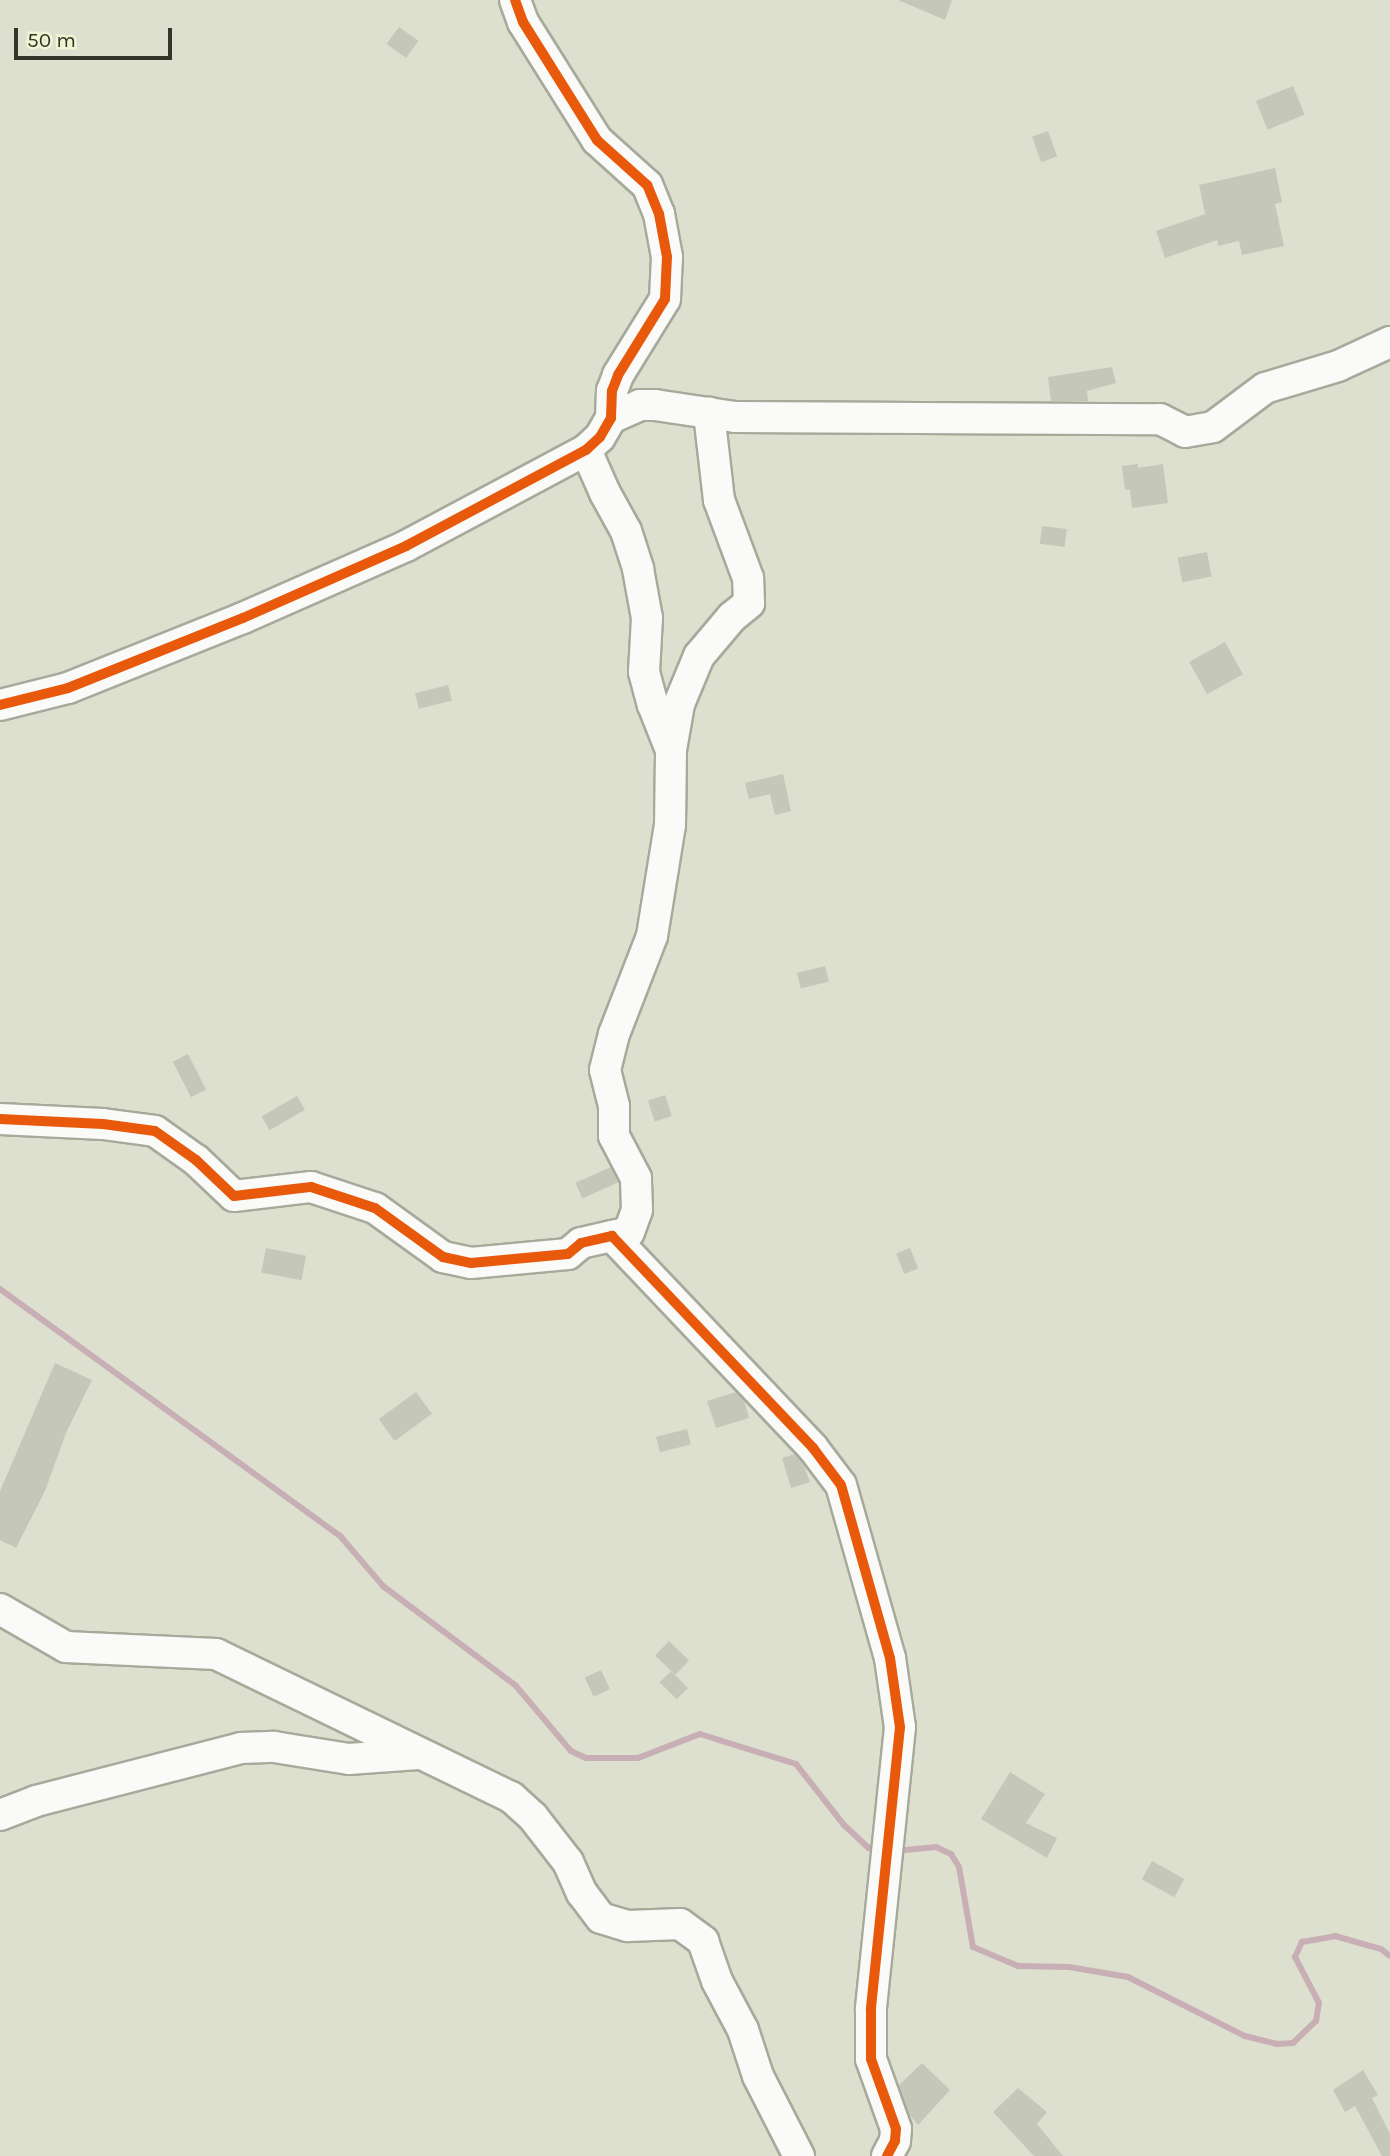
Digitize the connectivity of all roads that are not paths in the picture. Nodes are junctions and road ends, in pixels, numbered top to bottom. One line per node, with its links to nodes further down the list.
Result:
1 (515, 0): 4 (street)
2 (1390, 342): 3 (street)
3 (709, 413): 4 (street); 7 (street)
4 (611, 418): 5 (street)
5 (586, 450): 6 (street); 7 (street)
6 (0, 705)
7 (671, 750): 9 (street)
8 (0, 1119): 9 (street)
9 (612, 1236): 14 (street)
10 (0, 1609): 11 (street)
11 (418, 1754): 12 (street); 13 (street)
12 (0, 1815)
13 (799, 2156)
14 (887, 2156)

